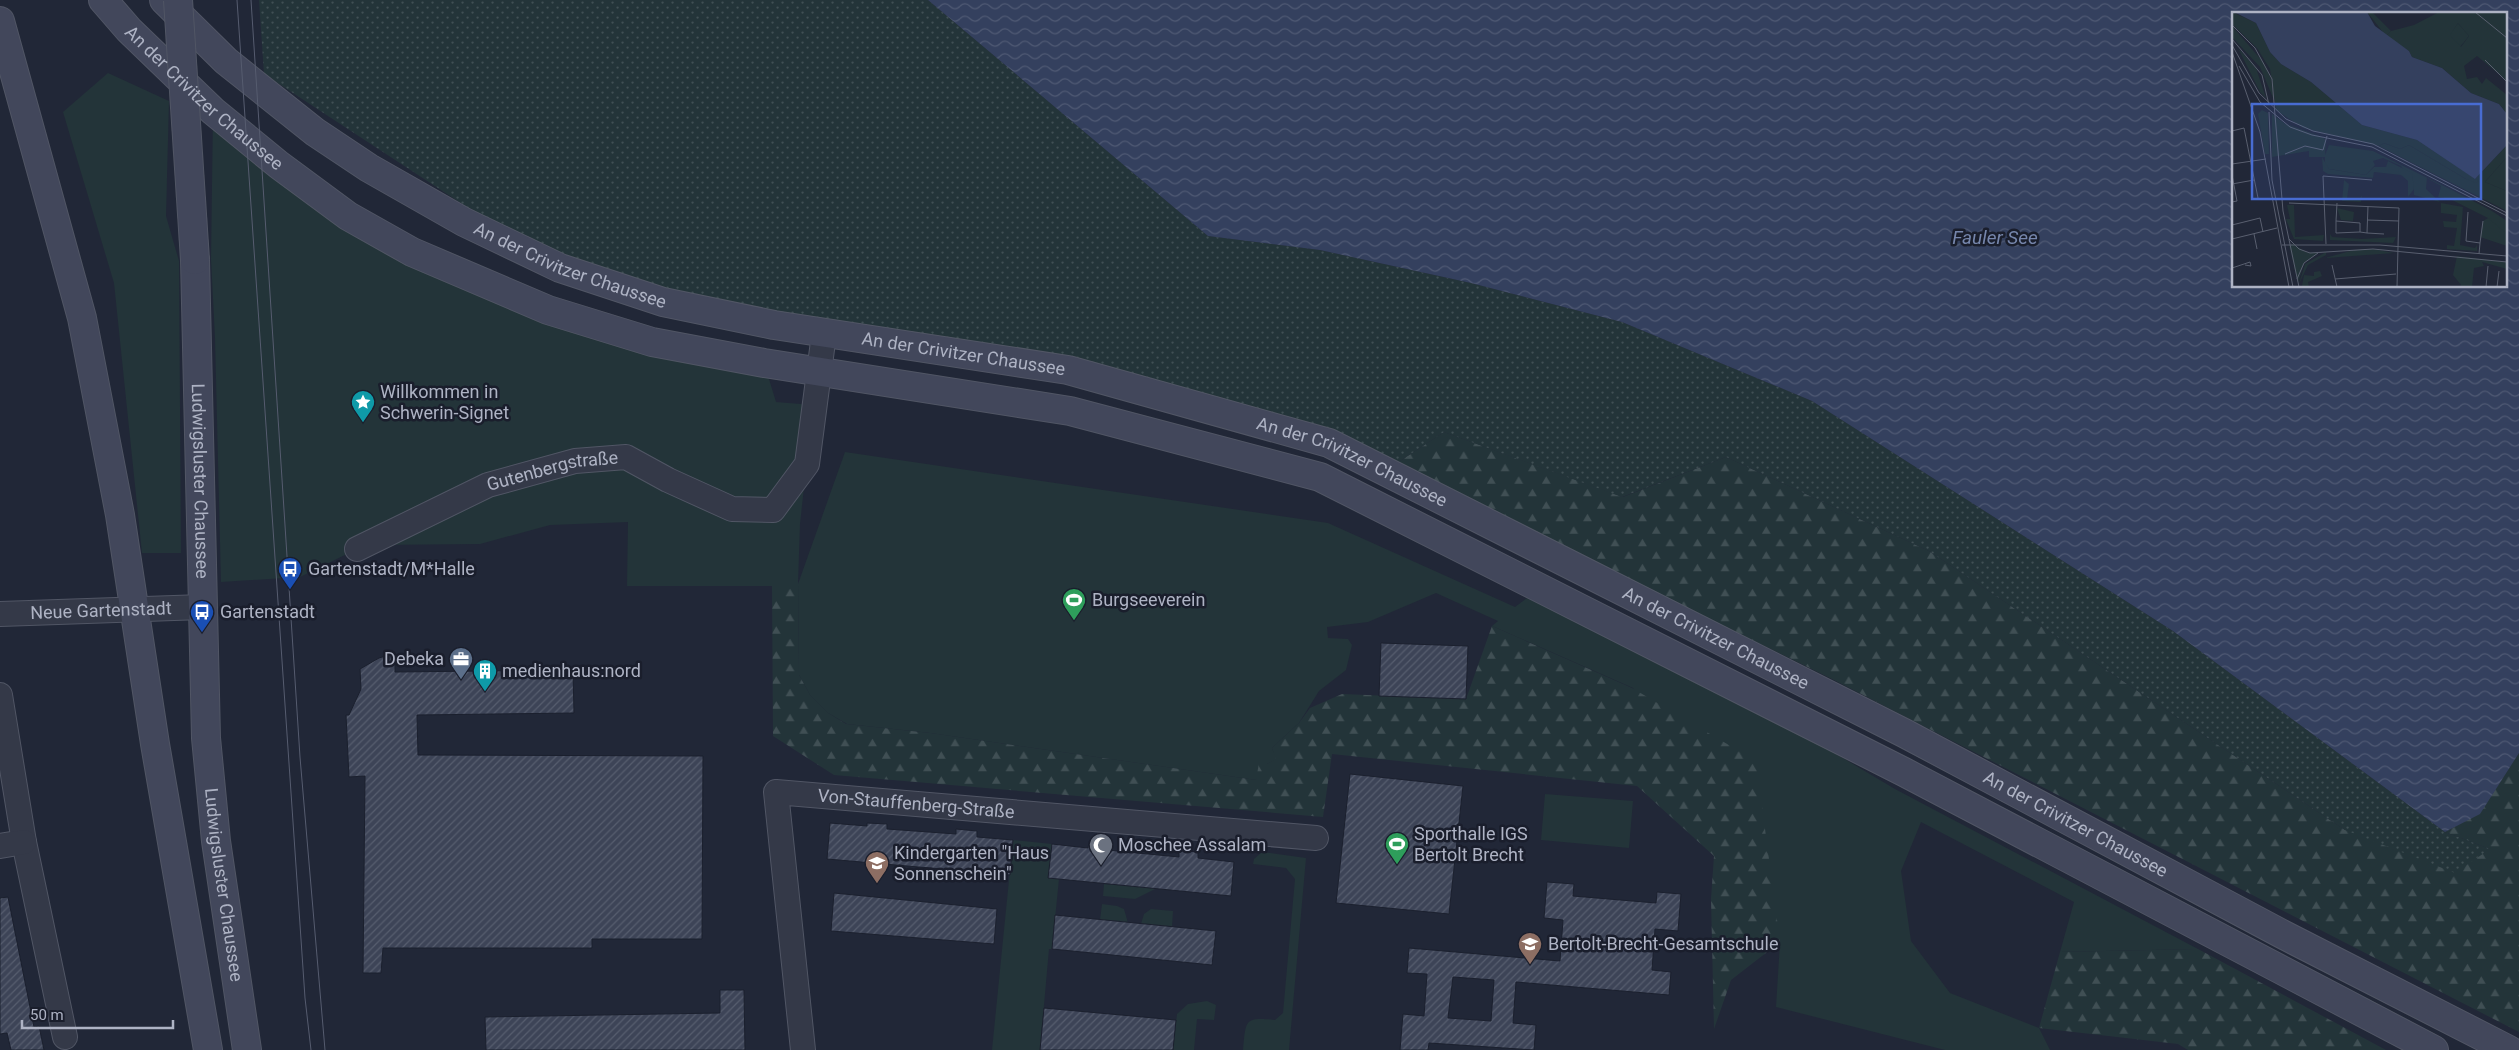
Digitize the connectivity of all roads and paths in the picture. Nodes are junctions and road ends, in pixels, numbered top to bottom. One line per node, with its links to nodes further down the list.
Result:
1 (103, 0): 6 (street, An der Crivitzer Chaussee)
2 (164, 0): 5 (street, An der Crivitzer Chaussee)
3 (178, 0): 8 (street, Ludwigsluster Chaussee, bridge)
4 (0, 21): 9 (street)
5 (824, 334): 6 (street, Gutenbergstraße); 20 (street, An der Crivitzer Chaussee)
6 (818, 372): 7 (street, Gutenbergstraße); 19 (street, An der Crivitzer Chaussee)
7 (357, 549)
8 (203, 607): 9 (street, Neue Gartenstadt); 17 (street, Ludwigsluster Chaussee)
9 (134, 611): 10 (street, Neue Gartenstadt); 16 (street)
10 (0, 614)
11 (0, 695): 13 (street)
12 (1316, 838): 18 (street, Von-Stauffenberg-Straße)
13 (24, 842): 14 (street); 15 (street)
14 (0, 846)
15 (65, 1037)
16 (208, 1050)
17 (246, 1050)
18 (803, 1050)
19 (2434, 1050)
20 (2509, 1050)

